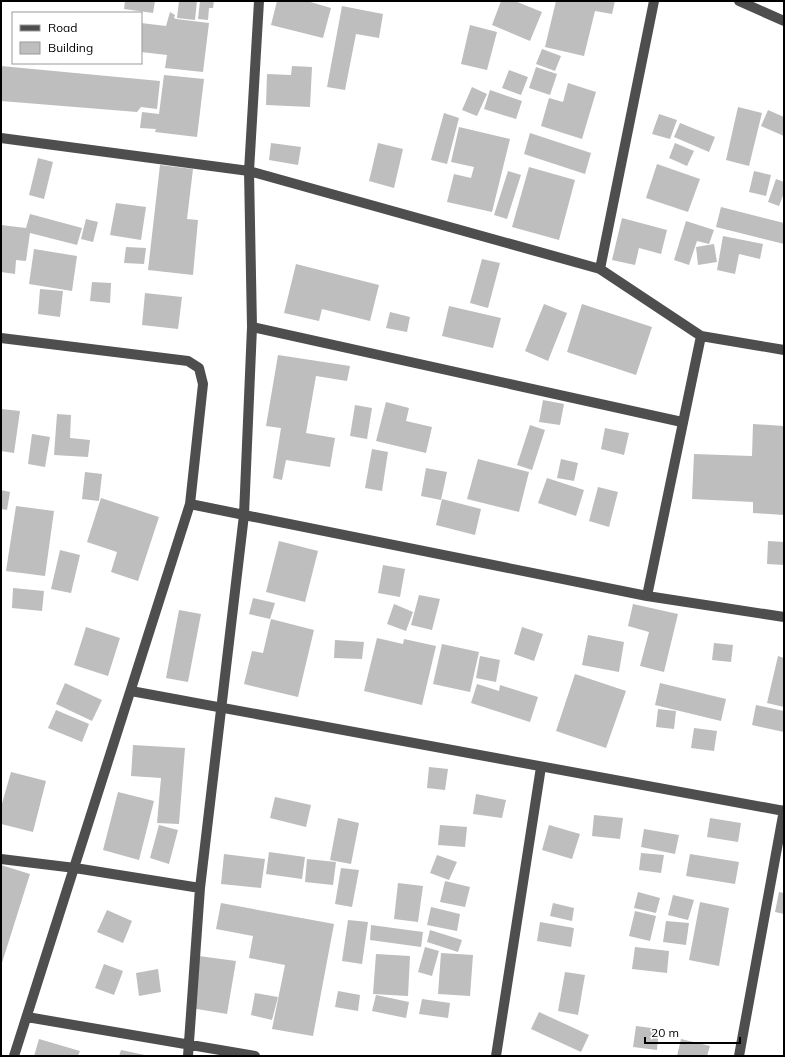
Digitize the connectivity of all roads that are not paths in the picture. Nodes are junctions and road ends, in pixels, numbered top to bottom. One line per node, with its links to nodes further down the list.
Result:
1 (259, 1): 6 (street)
2 (654, 1): 7 (street)
3 (739, 1): 4 (street)
4 (784, 21)
5 (1, 138): 6 (street)
6 (249, 171): 7 (street); 8 (street)
7 (600, 269): 9 (street)
8 (252, 327): 12 (street); 14 (street)
9 (701, 336): 11 (street); 12 (street)
10 (1, 338): 13 (street)
11 (784, 350)
12 (682, 422): 15 (street)
13 (190, 504): 14 (street); 17 (street)
14 (244, 515): 15 (street); 18 (street)
15 (647, 596): 16 (street)
16 (784, 617)
17 (131, 692): 18 (street); 22 (street)
18 (222, 708): 19 (street); 23 (street)
19 (541, 767): 20 (street); 29 (street)
20 (784, 811): 30 (street)
21 (1, 859): 22 (street)
22 (75, 868): 23 (street); 24 (street)
23 (200, 888): 25 (street)
24 (27, 1017): 25 (street); 26 (street)
25 (188, 1046): 27 (street); 28 (street)
26 (14, 1056)
27 (188, 1056)
28 (255, 1056)
29 (496, 1056)
30 (739, 1056)

